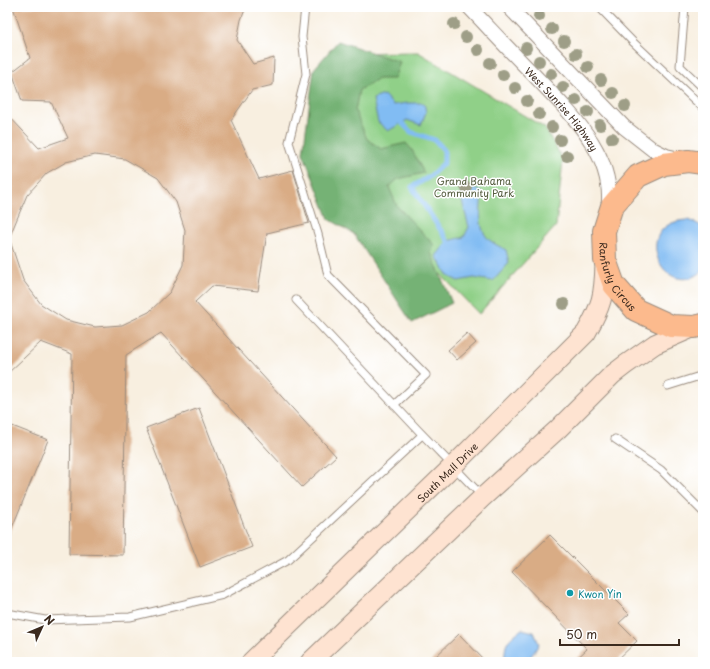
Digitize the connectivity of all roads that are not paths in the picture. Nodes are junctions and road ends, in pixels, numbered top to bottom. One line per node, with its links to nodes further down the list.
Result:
1 (305, 7): 15 (lane)
2 (469, 7): 9 (street, West Sunrise Highway)
3 (509, 7): 8 (street)
4 (600, 7): 7 (lane)
5 (685, 7): 6 (lane)
6 (703, 88)
7 (703, 108)
8 (695, 162): 9 (main road, Ranfurly Circus)
9 (604, 231): 10 (main road, Ranfurly Circus)
10 (605, 260): 12 (main road, Ranfurly Circus); 18 (street, South Mall Drive)
11 (296, 300): 15 (lane)
12 (698, 326): 19 (street)
13 (703, 375): 14 (lane)
14 (668, 386)
15 (394, 405): 16 (lane)
16 (422, 435): 18 (lane); 21 (lane)
17 (615, 439): 20 (lane)
18 (453, 466): 19 (lane); 22 (street, South Mall Drive)
19 (483, 497): 23 (street)
20 (703, 512)
21 (7, 613)
22 (251, 662)
23 (310, 662)

